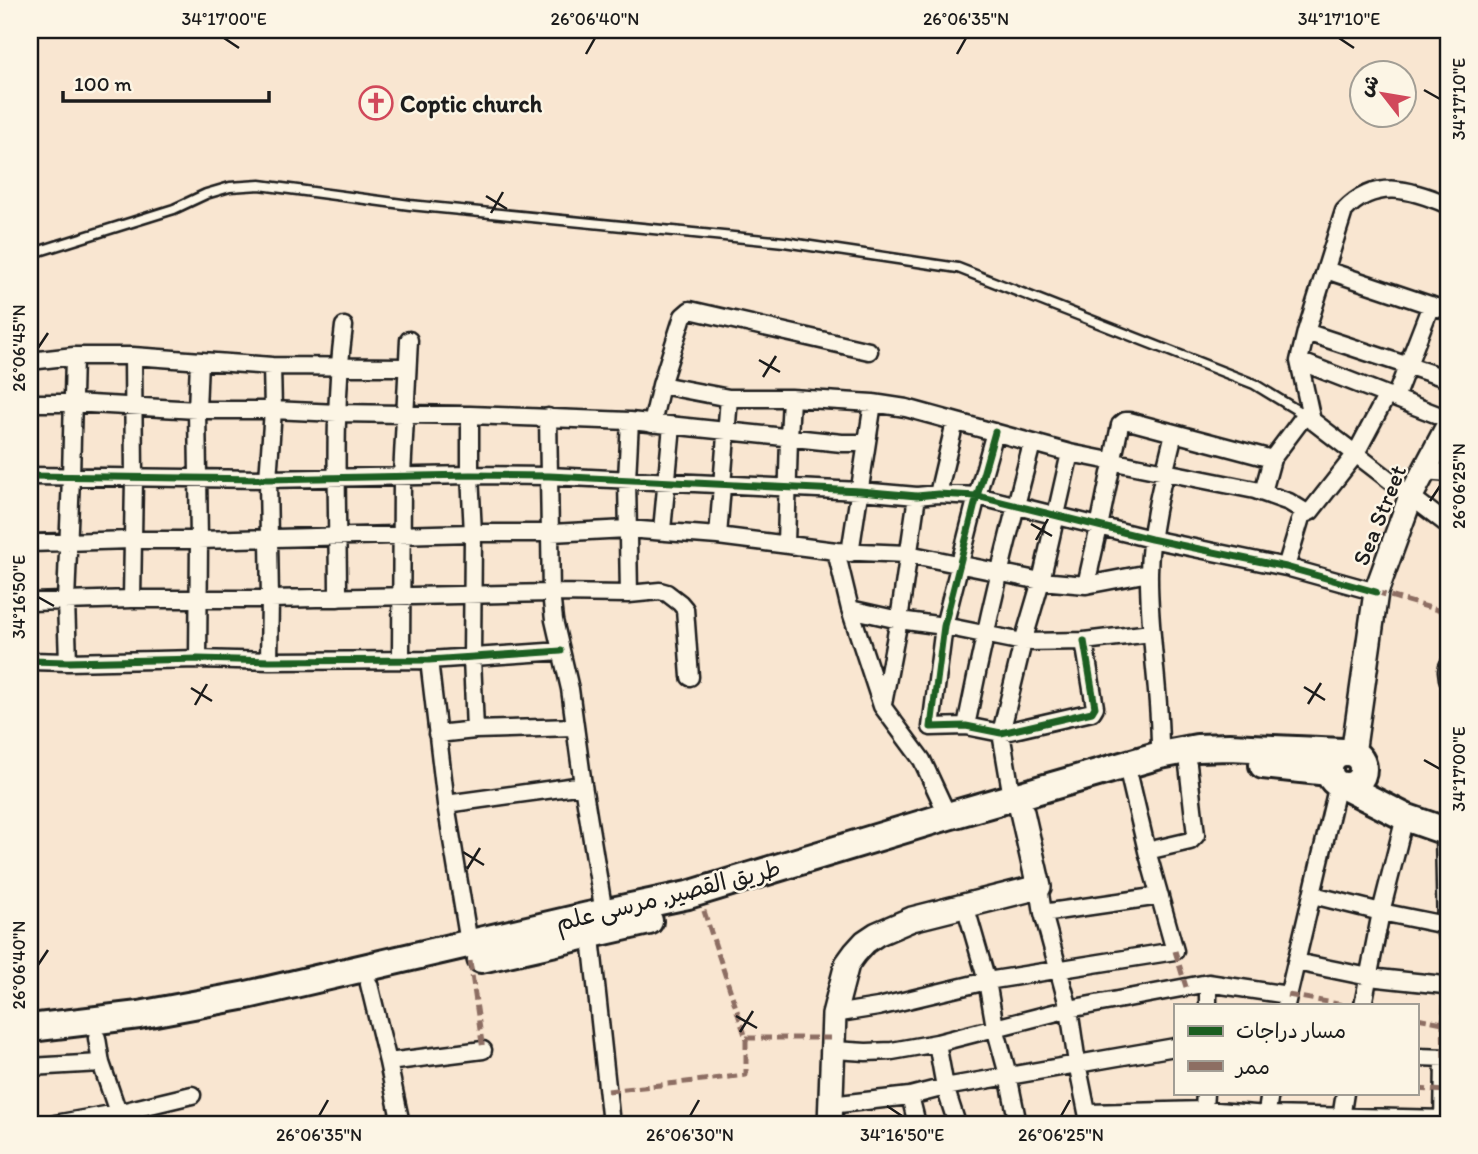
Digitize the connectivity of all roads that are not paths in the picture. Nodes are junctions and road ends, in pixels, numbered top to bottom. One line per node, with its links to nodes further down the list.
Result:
1 (1448, 205): 3 (street)
2 (30, 254): 34 (lane)
3 (1326, 270): 4 (street); 7 (street)
4 (1431, 305): 5 (street); 15 (street)
5 (1448, 311)
6 (344, 326): 17 (street)
7 (1306, 332): 14 (street); 15 (street)
8 (409, 341): 18 (street)
9 (869, 351): 20 (street)
10 (74, 356): 11 (street); 12 (street); 25 (street)
11 (133, 356): 13 (street); 27 (street)
12 (30, 361)
13 (200, 361): 16 (street); 29 (street)
14 (1299, 361): 21 (street); 34 (street)
15 (1408, 365): 19 (street); 21 (street)
16 (272, 366): 17 (street); 28 (street)
17 (338, 367): 18 (street); 30 (street)
18 (407, 367): 31 (street)
19 (1448, 379)
20 (661, 385): 22 (street); 38 (street)
21 (1391, 396): 35 (street); 48 (street)
22 (729, 398): 23 (street); 41 (street)
23 (791, 398): 26 (street); 44 (street)
24 (30, 403): 25 (street)
25 (72, 403): 27 (street); 58 (street)
26 (873, 403): 37 (street); 45 (street)
27 (134, 408): 29 (street); 60 (street)
28 (273, 410): 29 (street); 30 (street); 62 (street)
29 (197, 411): 59 (street)
30 (337, 413): 31 (street); 61 (street)
31 (404, 415): 32 (street); 56 (street)
32 (470, 415): 33 (street); 54 (street)
33 (548, 418): 36 (street); 57 (street)
34 (1308, 418): 48 (street); 49 (street)
35 (1448, 419)
36 (630, 421): 38 (street); 63 (street)
37 (955, 422): 42 (street); 69 (street)
38 (652, 424): 39 (street)
39 (672, 426): 41 (street); 64 (street)
40 (1448, 426): 51 (street, Sea Street)
41 (726, 431): 44 (street); 65 (street)
42 (995, 432): 46 (street); 71 (street)
43 (1174, 433): 49 (street); 50 (street); 52 (street)
44 (789, 438): 45 (street); 66 (street)
45 (867, 443): 67 (street)
46 (1032, 444): 47 (street); 73 (street)
47 (1070, 453): 50 (street); 75 (street)
48 (1355, 455): 72 (street); 74 (street)
49 (1272, 459): 68 (street)
50 (1112, 462): 52 (street); 77 (street)
51 (1425, 471): 53 (street); 72 (street, Sea Street)
52 (1164, 473): 68 (street); 88 (street)
53 (1448, 473)
54 (470, 475): 56 (street); 57 (street); 80 (street)
55 (30, 476): 58 (street)
56 (401, 476): 61 (street); 82 (street)
57 (549, 476): 63 (street); 81 (street)
58 (71, 477): 60 (street); 89 (street)
59 (198, 477): 60 (street); 62 (street); 87 (street)
60 (134, 478): 86 (street)
61 (337, 478): 62 (street); 83 (street)
62 (268, 479): 85 (street)
63 (627, 479): 64 (street); 78 (street)
64 (667, 481): 65 (street); 79 (street)
65 (721, 485): 66 (street); 84 (street)
66 (787, 489): 67 (street); 91 (street)
67 (860, 491): 70 (street); 92 (street)
68 (1263, 492): 74 (street)
69 (938, 494): 70 (street); 71 (street)
70 (917, 496): 93 (street)
71 (977, 496): 73 (street); 94 (street)
72 (1411, 496): 76 (street); 100 (street, Sea Street)
73 (1015, 506): 75 (street); 96 (street)
74 (1303, 511): 95 (street)
75 (1055, 515): 77 (street); 98 (street)
76 (1448, 525)
77 (1099, 527): 88 (street); 99 (street)
78 (627, 529): 79 (street); 81 (street); 102 (street)
79 (662, 530): 84 (street)
80 (473, 533): 81 (street); 82 (street); 103 (street)
81 (551, 533): 101 (street)
82 (401, 535): 83 (street); 104 (street)
83 (338, 536): 85 (street); 106 (street)
84 (718, 536): 91 (street)
85 (269, 538): 87 (street); 108 (street)
86 (132, 540): 87 (street); 89 (street); 107 (street)
87 (199, 540): 105 (street)
88 (1151, 540): 95 (street); 97 (street)
89 (68, 542): 90 (street); 109 (street)
90 (30, 543)
91 (786, 544): 92 (street)
92 (843, 552): 93 (street); 111 (street)
93 (908, 554): 94 (street); 112 (street)
94 (960, 564): 96 (street); 113 (street)
95 (1286, 567): 100 (street)
96 (1000, 573): 98 (street); 115 (street)
97 (1149, 573): 99 (street); 114 (street)
98 (1041, 581): 99 (street); 117 (street)
99 (1086, 585)
100 (1376, 592): 139 (street, Sea Street)
101 (551, 593): 102 (street); 103 (street); 118 (street)
102 (629, 594): 127 (street)
103 (471, 595): 104 (street); 119 (street)
104 (402, 596): 106 (street); 121 (street)
105 (198, 598): 107 (street); 108 (street); 120 (street)
106 (338, 598): 108 (street)
107 (132, 599): 109 (street)
108 (270, 599): 124 (street)
109 (66, 601): 110 (street); 125 (street)
110 (30, 602)
111 (850, 609): 112 (street); 129 (street)
112 (899, 620): 113 (street); 129 (street)
113 (944, 625): 115 (street); 132 (street)
114 (1151, 633): 116 (street); 137 (street)
115 (984, 635): 117 (street); 130 (street)
116 (1084, 641): 117 (street); 135 (street)
117 (1023, 642): 135 (street)
118 (561, 651): 119 (street); 131 (street)
119 (472, 658): 122 (street); 133 (street)
120 (198, 659): 124 (street); 125 (street)
121 (401, 660): 122 (street); 124 (street)
122 (429, 660): 136 (street)
123 (30, 661): 125 (street)
124 (269, 661)
125 (68, 662)
126 (1448, 666): 128 (street)
127 (690, 677)
128 (1448, 679)
129 (883, 706): 134 (street)
130 (966, 726): 132 (street); 135 (street)
131 (574, 727): 133 (street); 141 (street)
132 (931, 727): 134 (street)
133 (475, 730): 136 (street)
134 (902, 731): 144 (street)
135 (1001, 733): 143 (street)
136 (437, 734): 142 (street)
137 (1160, 755): 139 (main road, طريق القصير, مرسى علم); 143 (main road, طريق القصير, مرسى علم)
138 (1188, 765): 139 (main road, طريق القصير, مرسى علم); 140 (main road, طريق القصير, مرسى علم); 147 (street)
139 (1341, 770): 145 (main road, طريق القصير, مرسى علم); 150 (street)
140 (1130, 779): 143 (main road, طريق القصير, مرسى علم); 147 (street)
141 (583, 785): 142 (street); 154 (street)
142 (446, 804): 156 (street)
143 (1017, 805): 144 (main road, طريق القصير, مرسى علم); 148 (street); 154 (main road, طريق القصير, مرسى علم)
144 (948, 816): 154 (main road, طريق القصير, مرسى علم)
145 (1405, 817): 146 (main road, طريق القصير, مرسى علم); 152 (street)
146 (1446, 831): 155 (street)
147 (1147, 851): 149 (street)
148 (1039, 887): 151 (street); 153 (street)
149 (1160, 895): 153 (street); 158 (street)
150 (1313, 895): 152 (street); 157 (street)
151 (965, 905): 160 (street); 168 (street)
152 (1381, 912): 155 (street); 159 (street)
153 (1043, 914): 158 (street)
154 (595, 921): 156 (main road, طريق القصير, مرسى علم); 162 (main road, طريق القصير, مرسى علم); 198 (street)
155 (1447, 929)
156 (469, 943): 170 (main road, طريق القصير, مرسى علم)
157 (1296, 962): 159 (street); 164 (street)
158 (1058, 971): 160 (street); 167 (street)
159 (1368, 977): 163 (street); 166 (street)
160 (987, 981): 168 (street); 169 (street)
161 (1208, 983): 164 (street); 165 (street); 167 (street)
162 (369, 984): 174 (main road, طريق القصير, مرسى علم); 179 (street)
163 (1446, 992)
164 (1287, 1000)
165 (1208, 1004)
166 (1363, 1004)
167 (1069, 1009): 169 (street); 180 (street)
168 (834, 1014): 176 (street)
169 (995, 1027): 171 (street); 182 (street)
170 (30, 1028)
171 (937, 1043): 176 (street); 183 (street)
172 (30, 1046): 174 (main road, طريق القصير, مرسى علم)
173 (1174, 1046): 180 (street)
174 (99, 1050): 181 (street); 191 (street)
175 (483, 1050): 179 (street)
176 (834, 1050): 189 (street)
177 (1418, 1056): 178 (street)
178 (1446, 1058): 195 (street)
179 (388, 1062): 197 (street)
180 (1077, 1063): 182 (street); 192 (street)
181 (30, 1067)
182 (1008, 1075): 183 (street); 201 (street)
183 (945, 1087): 188 (street); 200 (street)
184 (1205, 1094): 190 (street)
185 (1270, 1094): 193 (street)
186 (1345, 1094): 194 (street)
187 (192, 1095): 191 (street)
188 (910, 1096): 189 (street); 199 (street)
189 (830, 1115)
190 (1204, 1117): 192 (street); 193 (street)
191 (119, 1119): 196 (street)
192 (1088, 1119)
193 (1266, 1119): 194 (street)
194 (1340, 1121): 195 (street)
195 (1444, 1121)
196 (55, 1124)
197 (401, 1124)
198 (611, 1124)
199 (917, 1124)
200 (957, 1124)
201 (1018, 1124)

